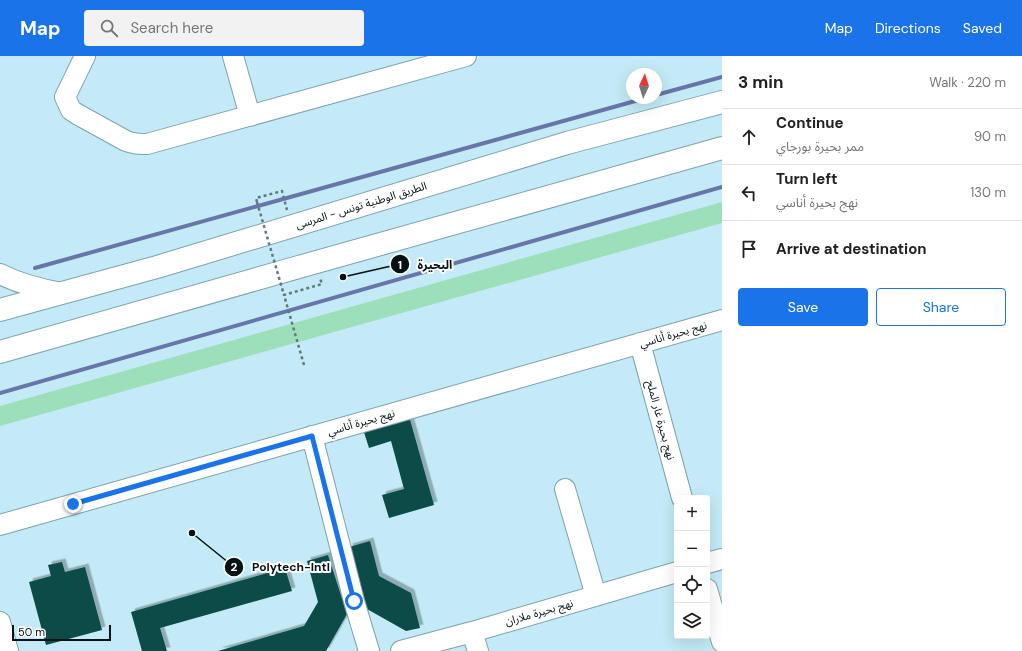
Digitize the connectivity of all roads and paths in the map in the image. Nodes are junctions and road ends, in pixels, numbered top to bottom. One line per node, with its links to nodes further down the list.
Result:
1 (85, 56): 5 (street)
2 (233, 56): 5 (street)
3 (466, 56): 5 (street)
4 (722, 102): 10 (highway, الطريق الوطنية تونس - المرسى)
5 (250, 116)
6 (722, 148): 15 (highway)
7 (282, 191): 11 (path, bridge)
8 (0, 274): 10 (street)
9 (316, 286): 11 (path)
10 (62, 293): 12 (highway, الطريق الوطنية تونس - المرسى)
11 (284, 295): 16 (path)
12 (0, 310)
13 (722, 320): 14 (street, نهج بحيرة أناسي)
14 (640, 343): 17 (street, نهج بحيرة أناسي); 19 (street, نهج بحيرة غار الملح)
15 (0, 352)
16 (304, 365)
17 (312, 436): 20 (street, نهج بحيرة أناسي); 30 (street)
18 (565, 489): 24 (street)
19 (681, 495)
20 (0, 525)
21 (722, 559): 22 (street)
22 (710, 563)
23 (674, 573): 24 (street, نهج بحيرة ملاران)
24 (596, 596): 27 (street, نهج بحيرة ملاران)
25 (710, 600): 28 (street)
26 (0, 622): 29 (street)
27 (472, 632): 31 (street, نهج بحيرة ملاران); 32 (street)
28 (722, 642)
29 (8, 651)
30 (369, 651)
31 (401, 651)
32 (478, 651)

